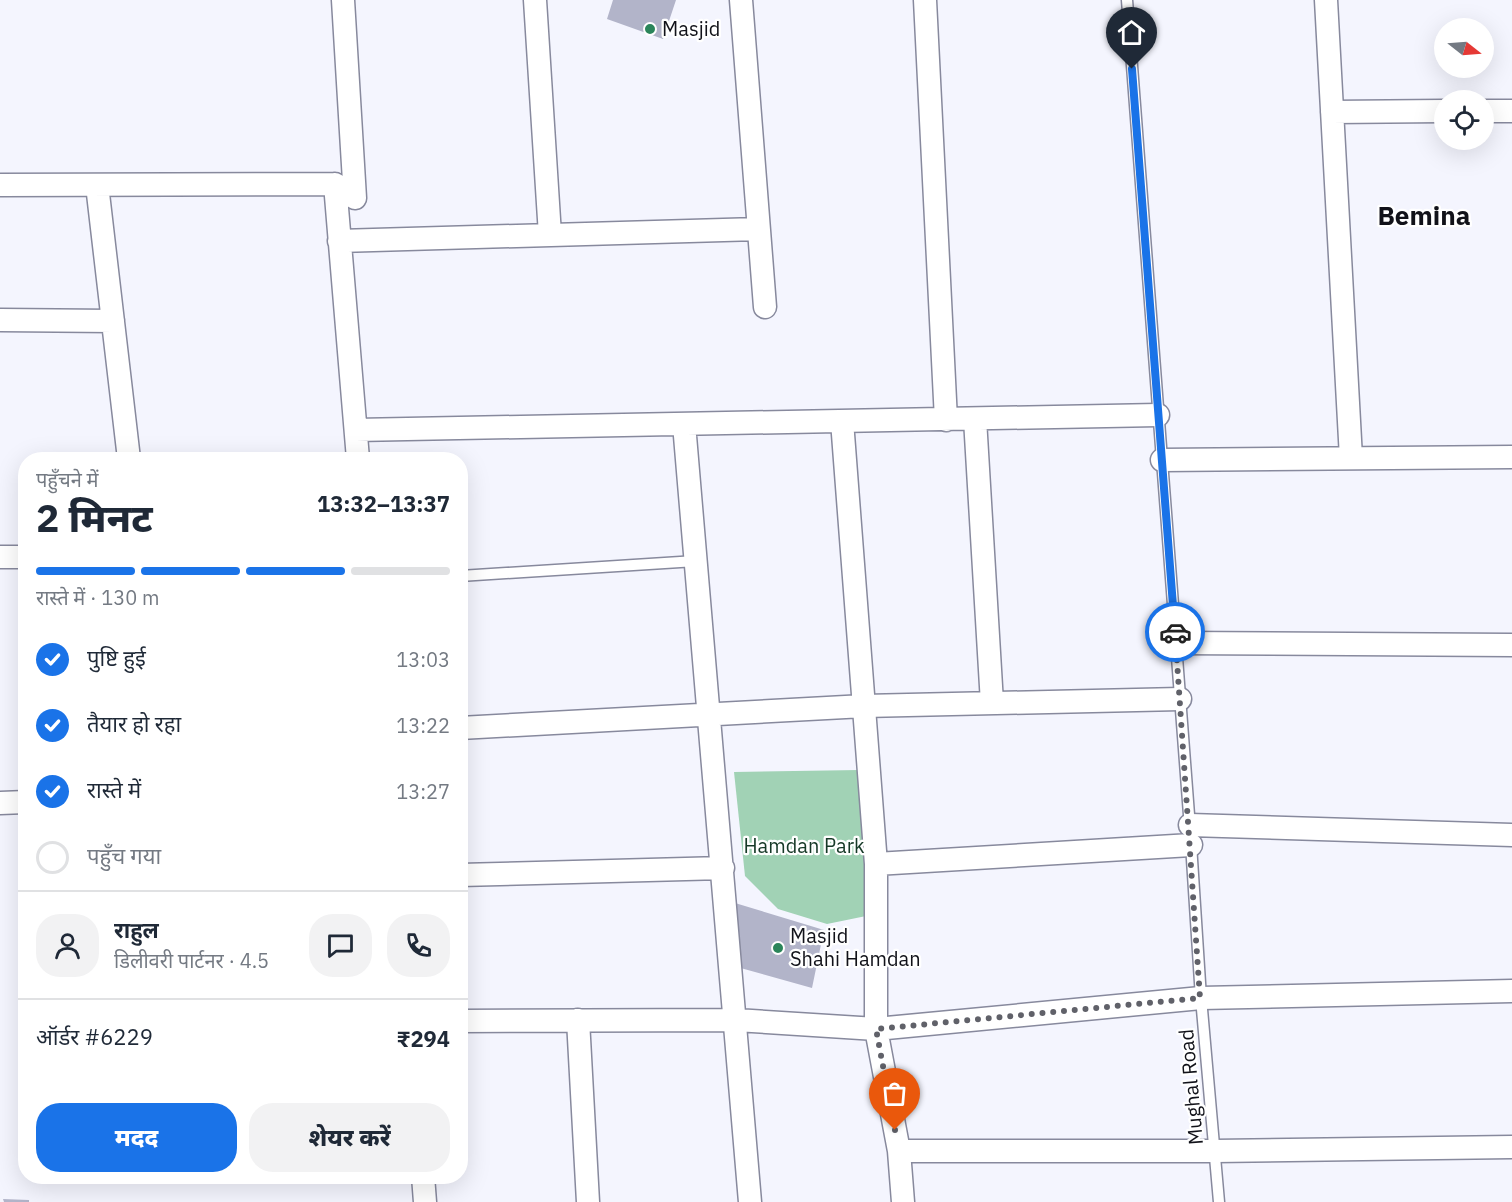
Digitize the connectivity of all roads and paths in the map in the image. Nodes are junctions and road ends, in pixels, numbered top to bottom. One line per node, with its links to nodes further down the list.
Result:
1 (343, 0): 11 (street)
2 (535, 0): 15 (street)
3 (741, 0): 14 (street)
4 (925, 0): 22 (street)
5 (1127, 0): 20 (lane, Mughal Road)
6 (1326, 0): 10 (street)
7 (1434, 111): 10 (street)
8 (1494, 111): 9 (street)
9 (1512, 111)
10 (1332, 112): 29 (street)
11 (334, 184): 13 (street); 16 (street)
12 (0, 185): 13 (street)
13 (97, 185): 19 (street)
14 (758, 229): 15 (street); 17 (street)
15 (550, 235): 16 (street)
16 (339, 241): 25 (street)
17 (765, 307)
18 (0, 320): 19 (street)
19 (113, 321): 26 (street)
20 (1158, 415): 21 (street); 30 (lane, Mughal Road)
21 (975, 419): 22 (street); 38 (street)
22 (946, 420): 23 (street)
23 (842, 421): 24 (street); 39 (street)
24 (684, 424): 25 (street); 33 (street)
25 (356, 430): 27 (street)
26 (128, 452)
27 (358, 452)
28 (1512, 457): 29 (street)
29 (1351, 458): 30 (street)
30 (1162, 460): 35 (lane, Mughal Road)
31 (0, 557): 32 (street)
32 (18, 557)
33 (696, 561): 34 (lane); 40 (street)
34 (468, 575)
35 (1176, 643): 36 (street); 37 (lane, Mughal Road)
36 (1512, 645)
37 (1180, 699): 38 (street); 44 (lane, Mughal Road)
38 (992, 703): 39 (street)
39 (864, 706): 40 (street); 46 (street)
40 (710, 715): 41 (street); 47 (street)
41 (468, 728)
42 (18, 802): 43 (street)
43 (0, 803)
44 (1190, 835): 45 (street); 46 (street); 50 (lane, Mughal Road)
45 (1512, 835)
46 (876, 864): 54 (street)
47 (723, 868): 48 (street); 52 (street)
48 (468, 875)
49 (1512, 991): 50 (street)
50 (1200, 998): 54 (street); 57 (lane, Mughal Road)
51 (578, 1020): 52 (street); 53 (street); 60 (street)
52 (736, 1020): 54 (street); 61 (street)
53 (468, 1021)
54 (876, 1029): 56 (street)
55 (1512, 1147): 57 (street)
56 (899, 1151): 57 (street); 62 (street)
57 (1215, 1151): 63 (lane, Mughal Road)
58 (424, 1184): 59 (street)
59 (425, 1202)
60 (588, 1202)
61 (750, 1202)
62 (903, 1202)
63 (1219, 1202)

